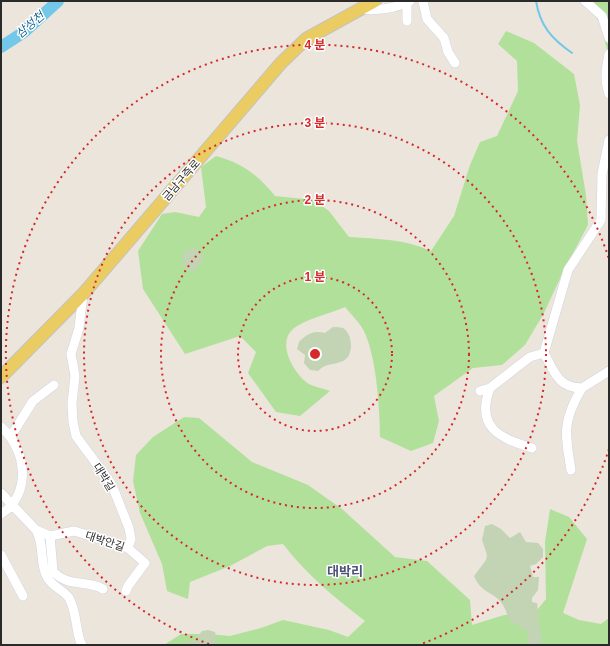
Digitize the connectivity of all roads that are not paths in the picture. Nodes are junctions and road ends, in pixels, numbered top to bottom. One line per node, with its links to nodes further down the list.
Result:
1 (375, 1): 5 (main road, 금남구즉로)
2 (423, 1): 9 (street)
3 (585, 1): 7 (street)
4 (408, 2): 5 (street); 6 (street)
5 (361, 9): 12 (main road, 금남구즉로)
6 (406, 21)
7 (609, 38)
8 (609, 54): 10 (street)
9 (454, 63)
10 (609, 94)
11 (609, 140): 13 (street)
12 (83, 294): 15 (main road, 금남구즉로); 29 (street, 대박길)
13 (544, 353): 17 (street); 18 (street)
14 (609, 371): 18 (street)
15 (1, 377)
16 (54, 385): 21 (street)
17 (490, 388): 19 (street); 22 (street)
18 (582, 388): 23 (street)
19 (480, 391)
20 (1, 426): 21 (street)
21 (10, 436): 25 (street)
22 (532, 448)
23 (571, 470)
24 (1, 494): 25 (street)
25 (13, 505): 26 (street); 27 (street)
26 (1, 514)
27 (36, 530): 28 (street); 34 (street)
28 (50, 536): 29 (street, 대박안길); 31 (street)
29 (128, 548): 32 (street, 대박안길)
30 (1, 555): 33 (street)
31 (103, 589)
32 (126, 591)
33 (23, 596)
34 (82, 645)

